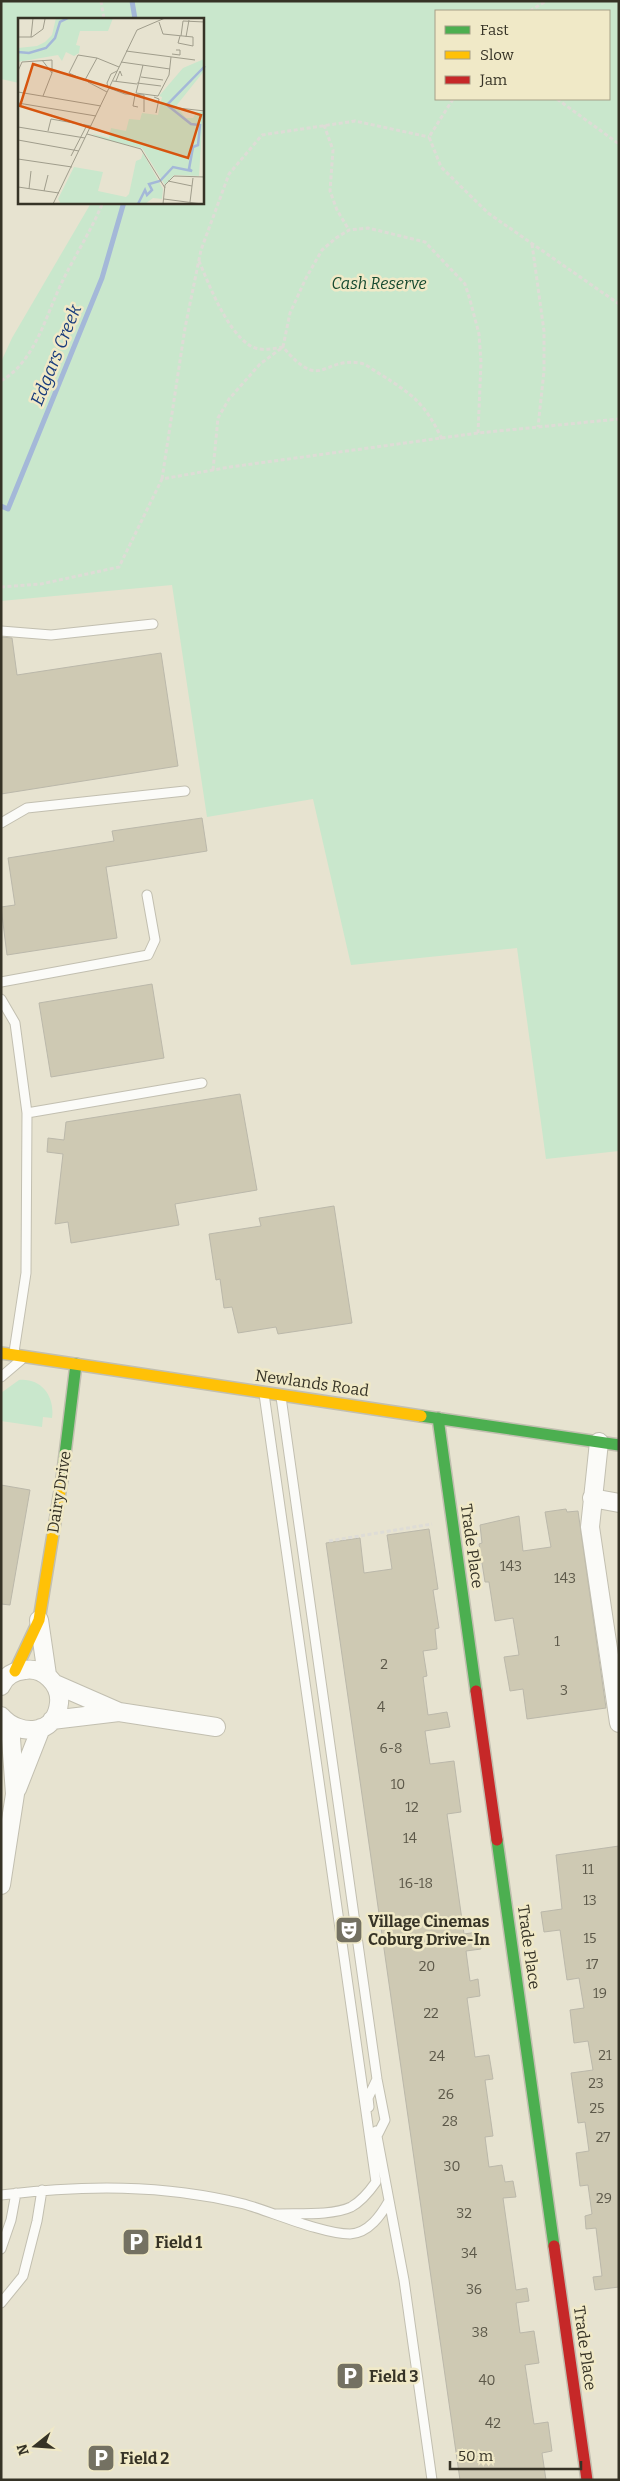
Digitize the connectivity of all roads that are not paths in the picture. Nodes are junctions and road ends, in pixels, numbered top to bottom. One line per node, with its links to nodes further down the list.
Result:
1 (153, 624): 2 (lane)
2 (1, 631)
3 (185, 790): 4 (lane)
4 (1, 823)
5 (147, 895): 6 (lane)
6 (1, 982)
7 (1, 999): 9 (lane)
8 (202, 1083): 9 (lane)
9 (27, 1114): 11 (lane)
10 (1, 1353): 11 (street, Newlands Road)
11 (20, 1356): 12 (street, Newlands Road); 13 (lane)
12 (76, 1364): 14 (street, Newlands Road); 21 (street, Dairy Drive)
13 (1, 1376)
14 (264, 1392): 15 (street, Newlands Road); 37 (lane)
15 (280, 1394): 16 (street, Newlands Road); 31 (lane)
16 (438, 1418): 17 (street, Newlands Road); 41 (street, Trade Place)
17 (599, 1442): 18 (street, Newlands Road); 19 (street)
18 (619, 1445)
19 (592, 1498): 20 (street); 26 (street)
20 (619, 1503)
21 (39, 1620): 22 (street, Dairy Drive); 23 (street, Dairy Drive)
22 (51, 1679): 23 (street); 24 (street); 27 (street, Dairy Drive)
23 (5, 1680)
24 (119, 1712): 27 (street); 28 (street)
25 (5, 1720): 27 (street); 29 (street)
26 (619, 1723)
27 (46, 1724): 29 (street)
28 (216, 1727)
29 (15, 1794): 30 (street)
30 (1, 1885)
31 (377, 2079): 32 (lane); 32 (lane)
32 (378, 2134): 36 (lane)
33 (42, 2190): 34 (lane); 37 (lane); 39 (lane)
34 (16, 2193): 35 (lane); 38 (lane)
35 (1, 2195)
36 (389, 2201): 37 (lane); 40 (lane)
37 (276, 2214)
38 (1, 2249)
39 (1, 2303)
40 (432, 2480)
41 (587, 2480)

